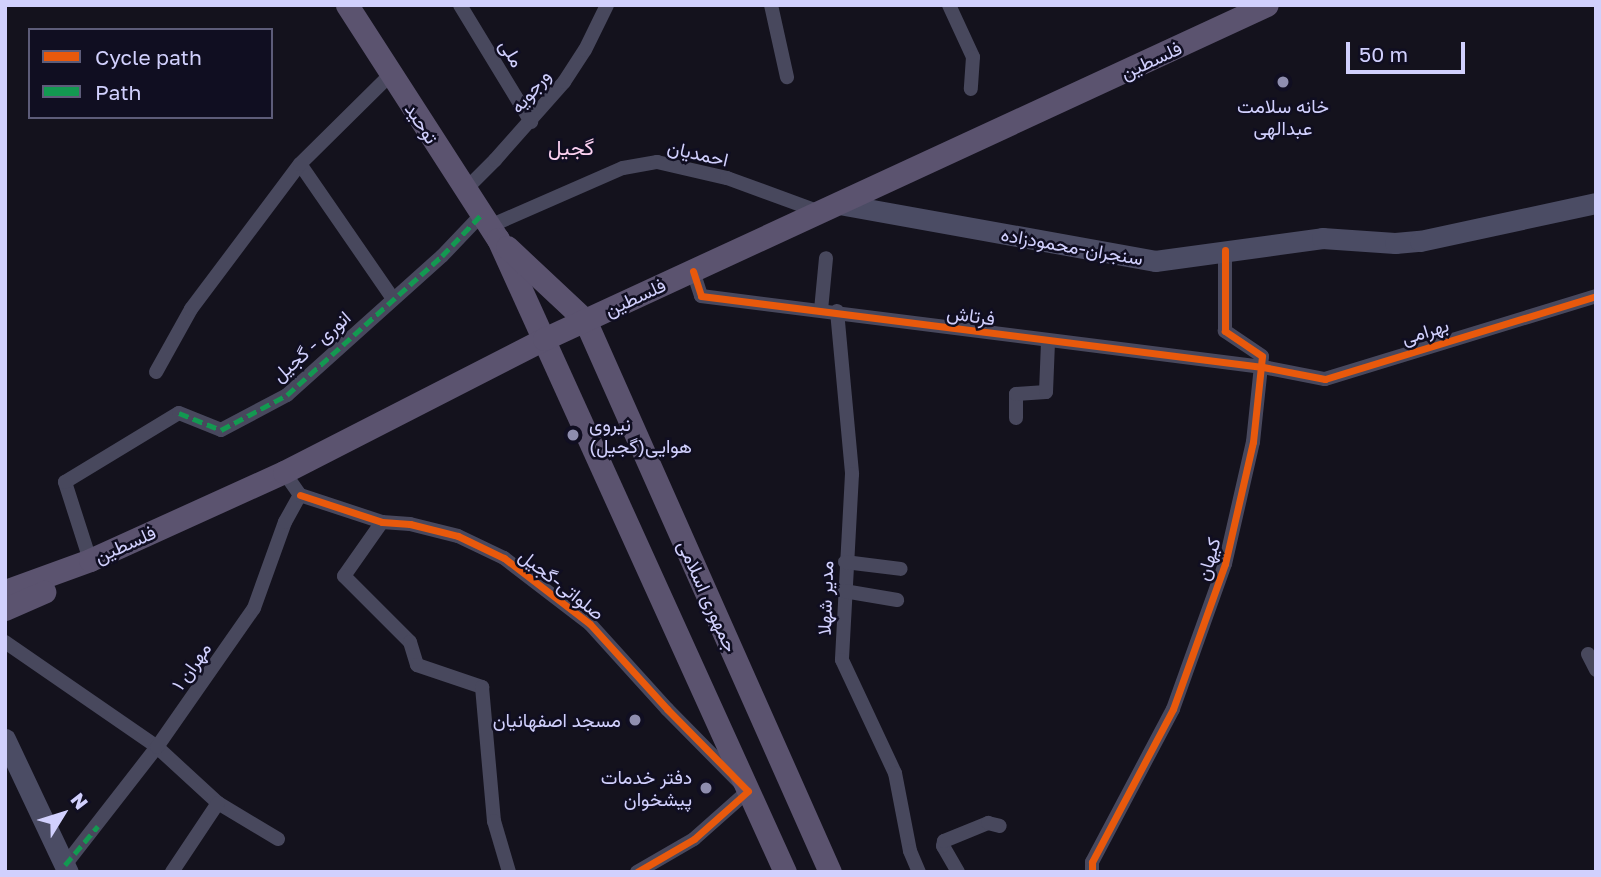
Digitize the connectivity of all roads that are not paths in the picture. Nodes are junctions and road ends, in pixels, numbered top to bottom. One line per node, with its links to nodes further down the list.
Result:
1 (347, 5): 7 (main road, توحید)
2 (460, 5): 10 (street, ملی)
3 (607, 5): 10 (street, ورجویه)
4 (771, 5): 8 (street)
5 (949, 5): 9 (street)
6 (1256, 8): 14 (main road, فلسطین)
7 (390, 75): 11 (street); 12 (main road, توحید)
8 (787, 77)
9 (971, 89)
10 (531, 121): 12 (street, ورجویه)
11 (300, 164): 20 (street); 27 (street)
12 (466, 189): 15 (main road, توحید)
13 (1596, 203): 16 (street, سنجران-محمودزاده)
14 (830, 208): 15 (street, احمدیان); 16 (street, سنجران-محمودزاده); 18 (main road, فلسطین)
15 (490, 226): 20 (street, انوری - گجیل); 23 (main road); 25 (main road)
16 (1225, 250): 26 (street)
17 (826, 258): 21 (street)
18 (693, 271): 21 (street, فرتاش); 23 (main road, فلسطین)
19 (1596, 296): 26 (street, بهرامی)
20 (393, 299): 31 (street, انوری - گجیل)
21 (821, 310): 22 (street, فرتاش)
22 (837, 312): 24 (street, فرتاش); 32 (street, مدیر شهلا)
23 (588, 327): 25 (main road, فلسطین); 52 (main road, جمهوری اسلامی)
24 (1048, 342): 26 (street, فرتاش); 28 (street)
25 (547, 346): 29 (main road, فلسطین); 43 (main road)
26 (1263, 367): 55 (street, کیهان)
27 (156, 372)
28 (1016, 418)
29 (291, 484): 30 (street, صلواتی-گجیل); 31 (main road, فلسطین); 37 (main road, فلسطین); 42 (street, مهران ۱)
30 (382, 522): 43 (street, صلواتی-گجیل); 49 (street)
31 (89, 560): 34 (main road, فلسطین)
32 (845, 562): 33 (street); 35 (street, مدیر شهلا)
33 (901, 569)
34 (5, 591)
35 (844, 591): 36 (street); 53 (street, مدیر شهلا)
36 (897, 600)
37 (5, 609)
38 (5, 642): 42 (street)
39 (1588, 654): 40 (street)
40 (1596, 670)
41 (5, 739): 47 (street)
42 (157, 747): 44 (street); 47 (street, مهران ۱)
43 (748, 791): 50 (street); 51 (main road)
44 (218, 803): 46 (street); 48 (street)
45 (1000, 826): 54 (street)
46 (278, 839)
47 (67, 868)
48 (172, 872)
49 (509, 872)
50 (637, 872)
51 (785, 872)
52 (830, 872)
53 (919, 872)
54 (958, 872)
55 (1092, 872)

